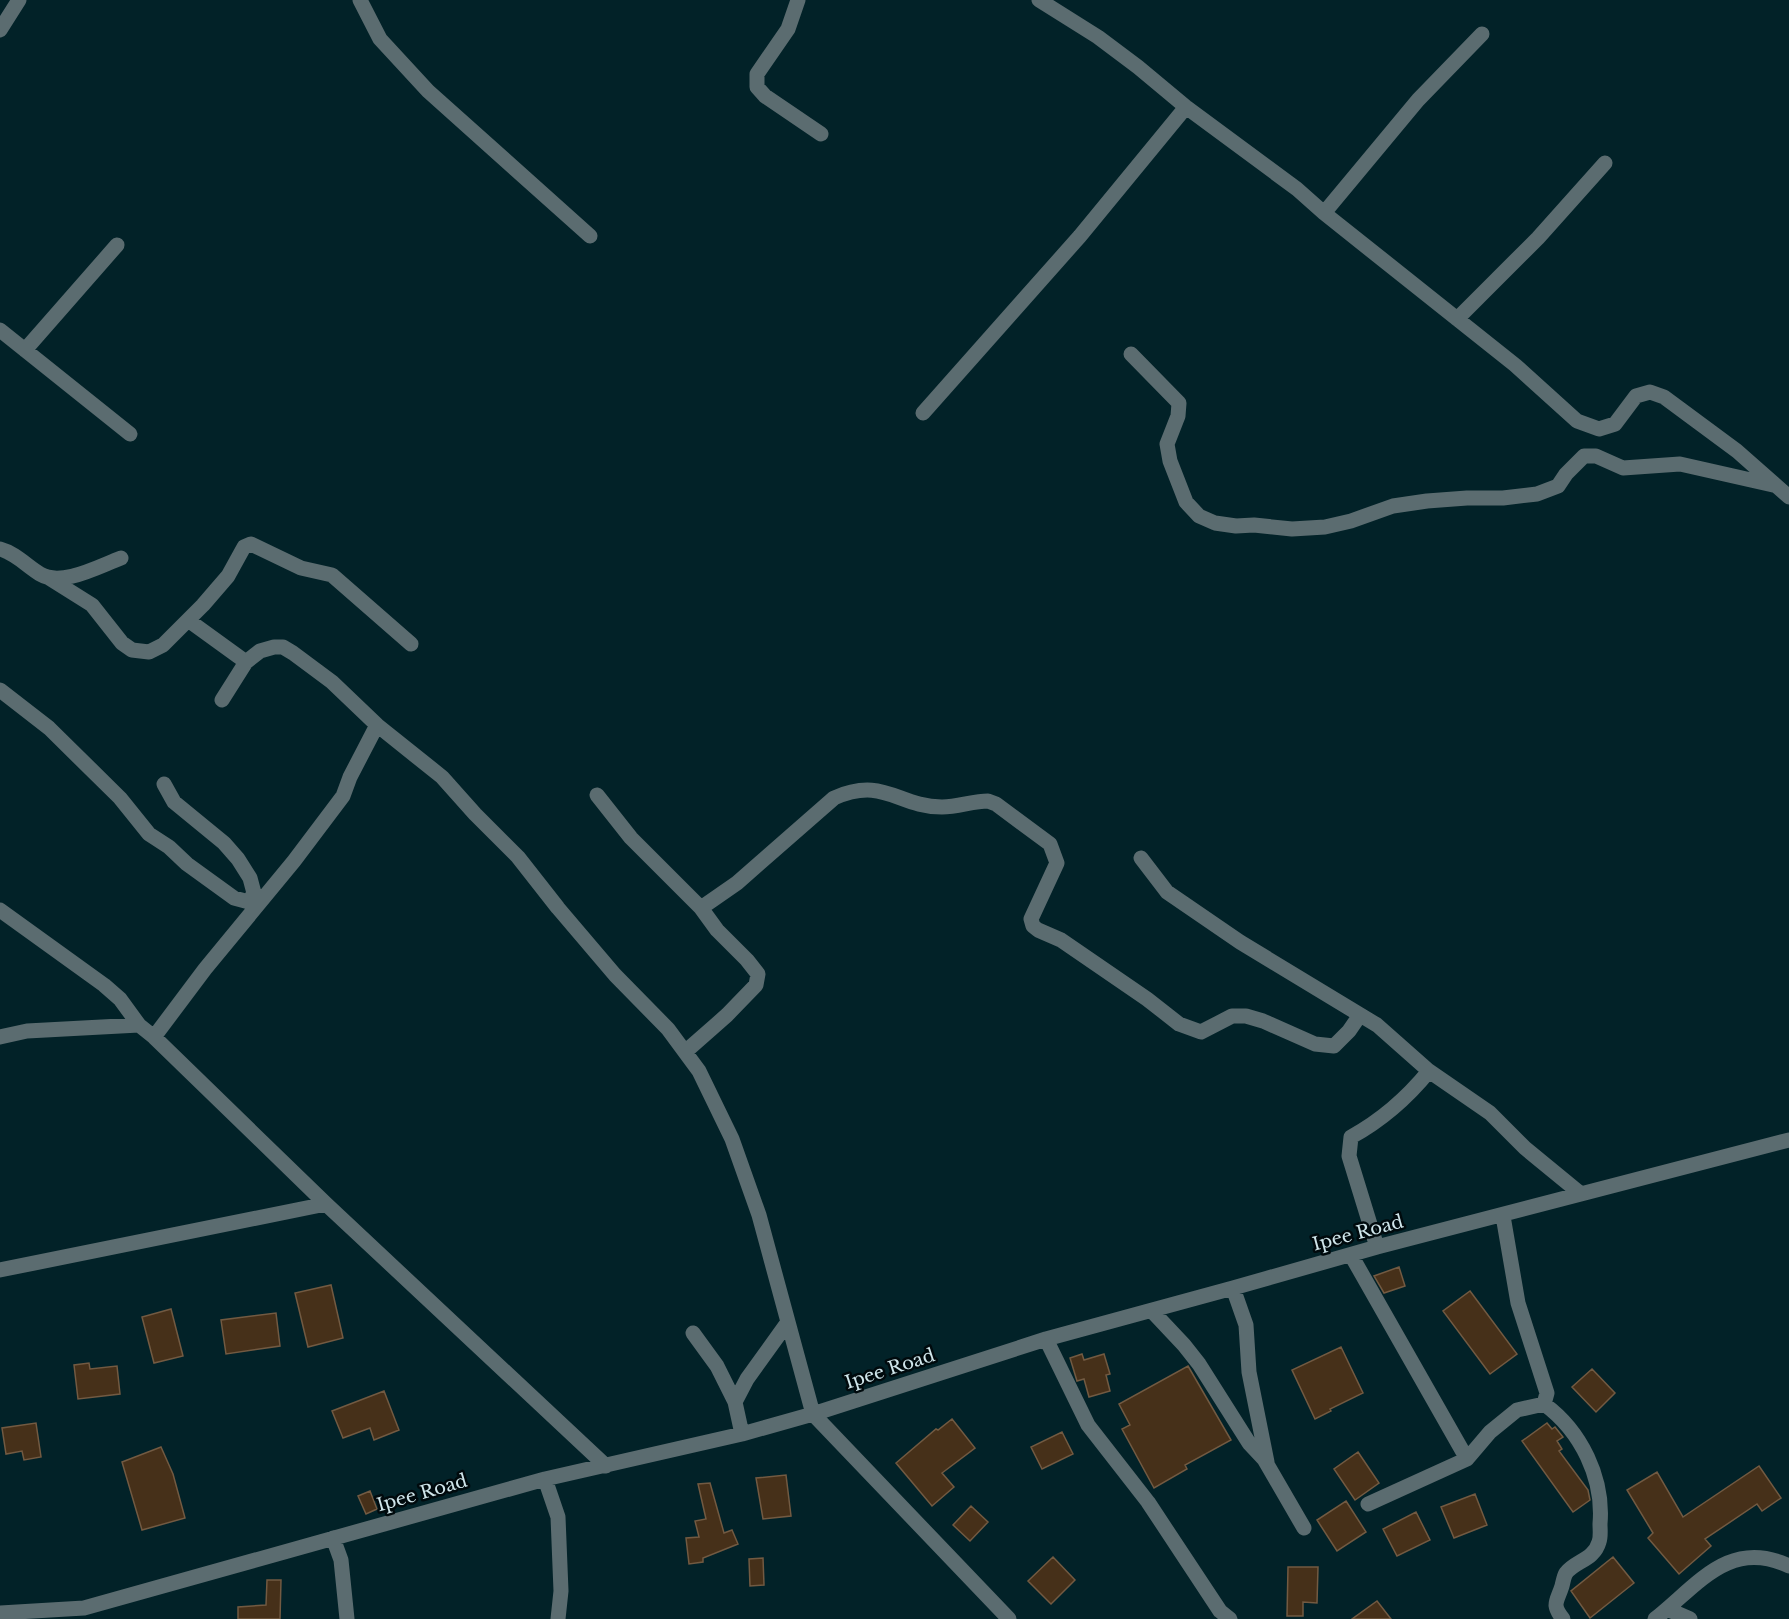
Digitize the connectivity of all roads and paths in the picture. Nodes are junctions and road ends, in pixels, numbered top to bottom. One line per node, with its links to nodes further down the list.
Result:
1 (20, 0): 5 (street)
2 (360, 0): 11 (street)
3 (798, 0): 8 (street)
4 (1039, 0): 7 (street)
5 (0, 30)
6 (1482, 34): 10 (street)
7 (1186, 107): 10 (street); 17 (street)
8 (821, 134)
9 (1605, 163): 13 (street)
10 (1324, 213): 13 (street)
11 (590, 236)
12 (117, 245): 15 (street)
13 (1457, 320): 19 (street)
14 (0, 330): 15 (street)
15 (25, 350): 18 (street)
16 (1131, 354): 19 (street)
17 (923, 413)
18 (130, 434)
19 (1773, 485): 20 (street)
20 (1789, 497)
21 (0, 549): 23 (street)
22 (121, 558): 23 (street)
23 (49, 578): 24 (street)
24 (188, 620): 25 (street); 26 (street)
25 (411, 644)
26 (246, 662): 28 (street); 29 (street)
27 (0, 690): 33 (street)
28 (222, 700)
29 (377, 725): 33 (street); 40 (street)
30 (164, 784): 33 (street)
31 (597, 795): 34 (street)
32 (1141, 858): 36 (street)
33 (253, 904): 39 (street)
34 (701, 908): 36 (street); 40 (street)
35 (0, 910): 37 (street)
36 (1360, 1015): 41 (street)
37 (139, 1026): 38 (street); 39 (street)
38 (0, 1036)
39 (154, 1036): 44 (street)
40 (685, 1052): 51 (street)
41 (1429, 1071): 43 (street); 46 (street)
42 (1789, 1140): 43 (street, Ipee Road)
43 (1581, 1194): 45 (street, Ipee Road)
44 (326, 1204): 48 (street); 60 (street)
45 (1503, 1216): 46 (street, Ipee Road); 55 (street)
46 (1377, 1247): 47 (street, Ipee Road)
47 (1352, 1255): 49 (street, Ipee Road); 58 (street)
48 (0, 1270)
49 (1233, 1288): 50 (street, Ipee Road); 59 (street)
50 (1152, 1311): 53 (street, Ipee Road); 59 (street)
51 (788, 1322): 54 (street); 56 (street)
52 (693, 1333): 54 (street)
53 (1046, 1339): 56 (street, Ipee Road); 72 (street)
54 (735, 1402): 57 (street)
55 (1544, 1404): 58 (street); 73 (street)
56 (813, 1414): 57 (street, Ipee Road); 71 (street)
57 (742, 1434): 60 (street, Ipee Road)
58 (1467, 1460): 62 (street)
59 (1268, 1465): 63 (street)
60 (606, 1466): 61 (street, Ipee Road)
61 (545, 1479): 64 (street, Ipee Road); 70 (street)
62 (1368, 1504)
63 (1304, 1528)
64 (333, 1538): 67 (street, Ipee Road); 69 (street)
65 (1789, 1566): 68 (street)
66 (0, 1613): 67 (street, Ipee Road)
67 (84, 1613)
68 (1661, 1614): 74 (street)
69 (347, 1619)
70 (558, 1619)
71 (1009, 1619)
72 (1230, 1619)
73 (1563, 1619)
74 (1690, 1619)

